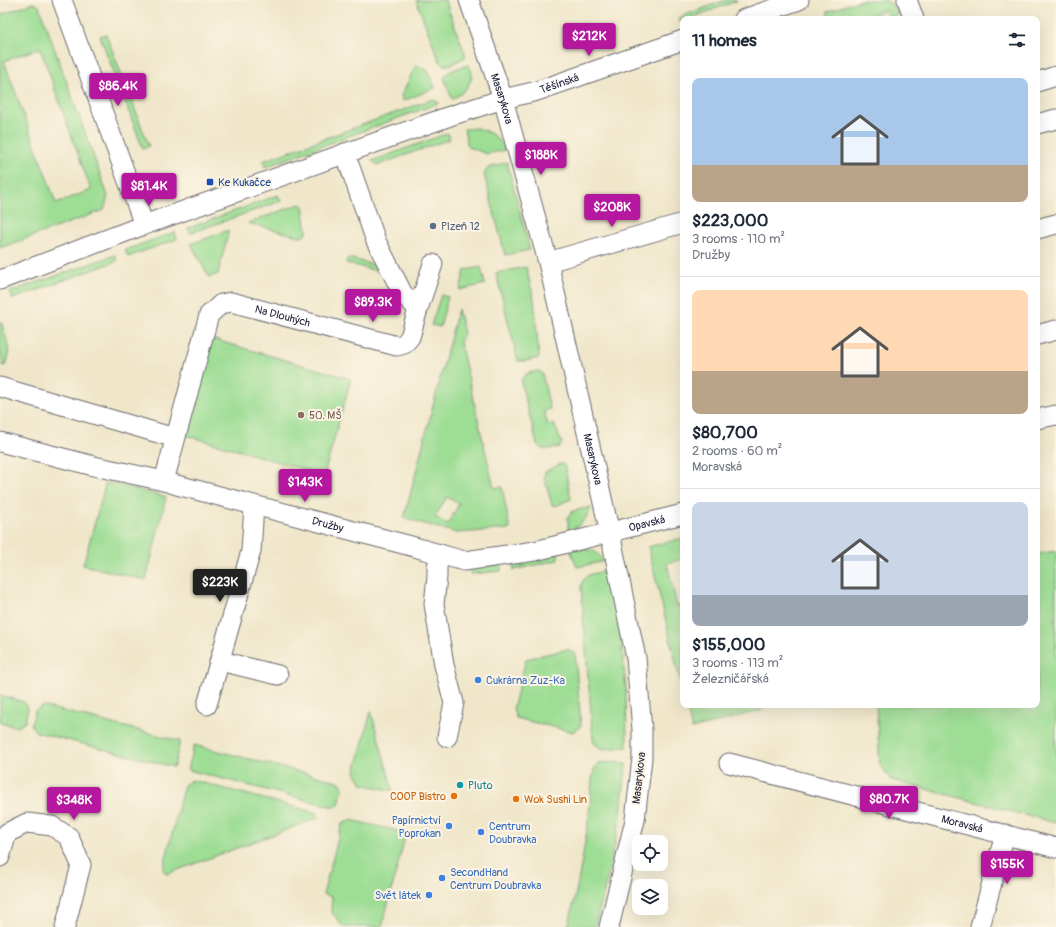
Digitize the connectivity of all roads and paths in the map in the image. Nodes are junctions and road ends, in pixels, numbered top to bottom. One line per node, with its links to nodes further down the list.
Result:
1 (62, 0): 16 (street)
2 (469, 0): 10 (street, Masarykova)
3 (799, 0): 5 (street)
4 (907, 0): 6 (street)
5 (753, 16)
6 (913, 16)
7 (680, 41): 10 (street, Těšínská)
8 (1056, 76): 9 (street)
9 (1040, 81)
10 (503, 99): 13 (street); 18 (street, Masarykova)
11 (1056, 119): 12 (street)
12 (1040, 123)
13 (345, 153): 16 (street); 21 (street)
14 (1056, 224): 17 (street)
15 (680, 225): 18 (street)
16 (144, 226): 20 (street)
17 (1040, 229)
18 (548, 262): 32 (street, Masarykova)
19 (433, 264): 21 (street)
20 (0, 280)
21 (418, 309): 27 (street, Na Dlouhých)
22 (1056, 330): 23 (street)
23 (1040, 334)
24 (0, 386): 27 (street)
25 (1056, 415): 26 (street)
26 (1040, 418)
27 (175, 438): 29 (street)
28 (0, 442): 29 (street, Družby)
29 (164, 481): 30 (street, Družby)
30 (254, 506): 33 (street, Družby); 34 (street)
31 (680, 515): 32 (street, Opavská)
32 (610, 533): 33 (street, Družby); 43 (street, Masarykova)
33 (440, 554): 37 (street)
34 (220, 661): 35 (street); 36 (street)
35 (278, 675)
36 (207, 705)
37 (447, 737)
38 (729, 763): 39 (street, Moravská)
39 (1005, 834): 40 (street, Moravská); 44 (street)
40 (1056, 848)
41 (0, 857): 42 (street)
42 (65, 927)
43 (609, 927)
44 (980, 927)

